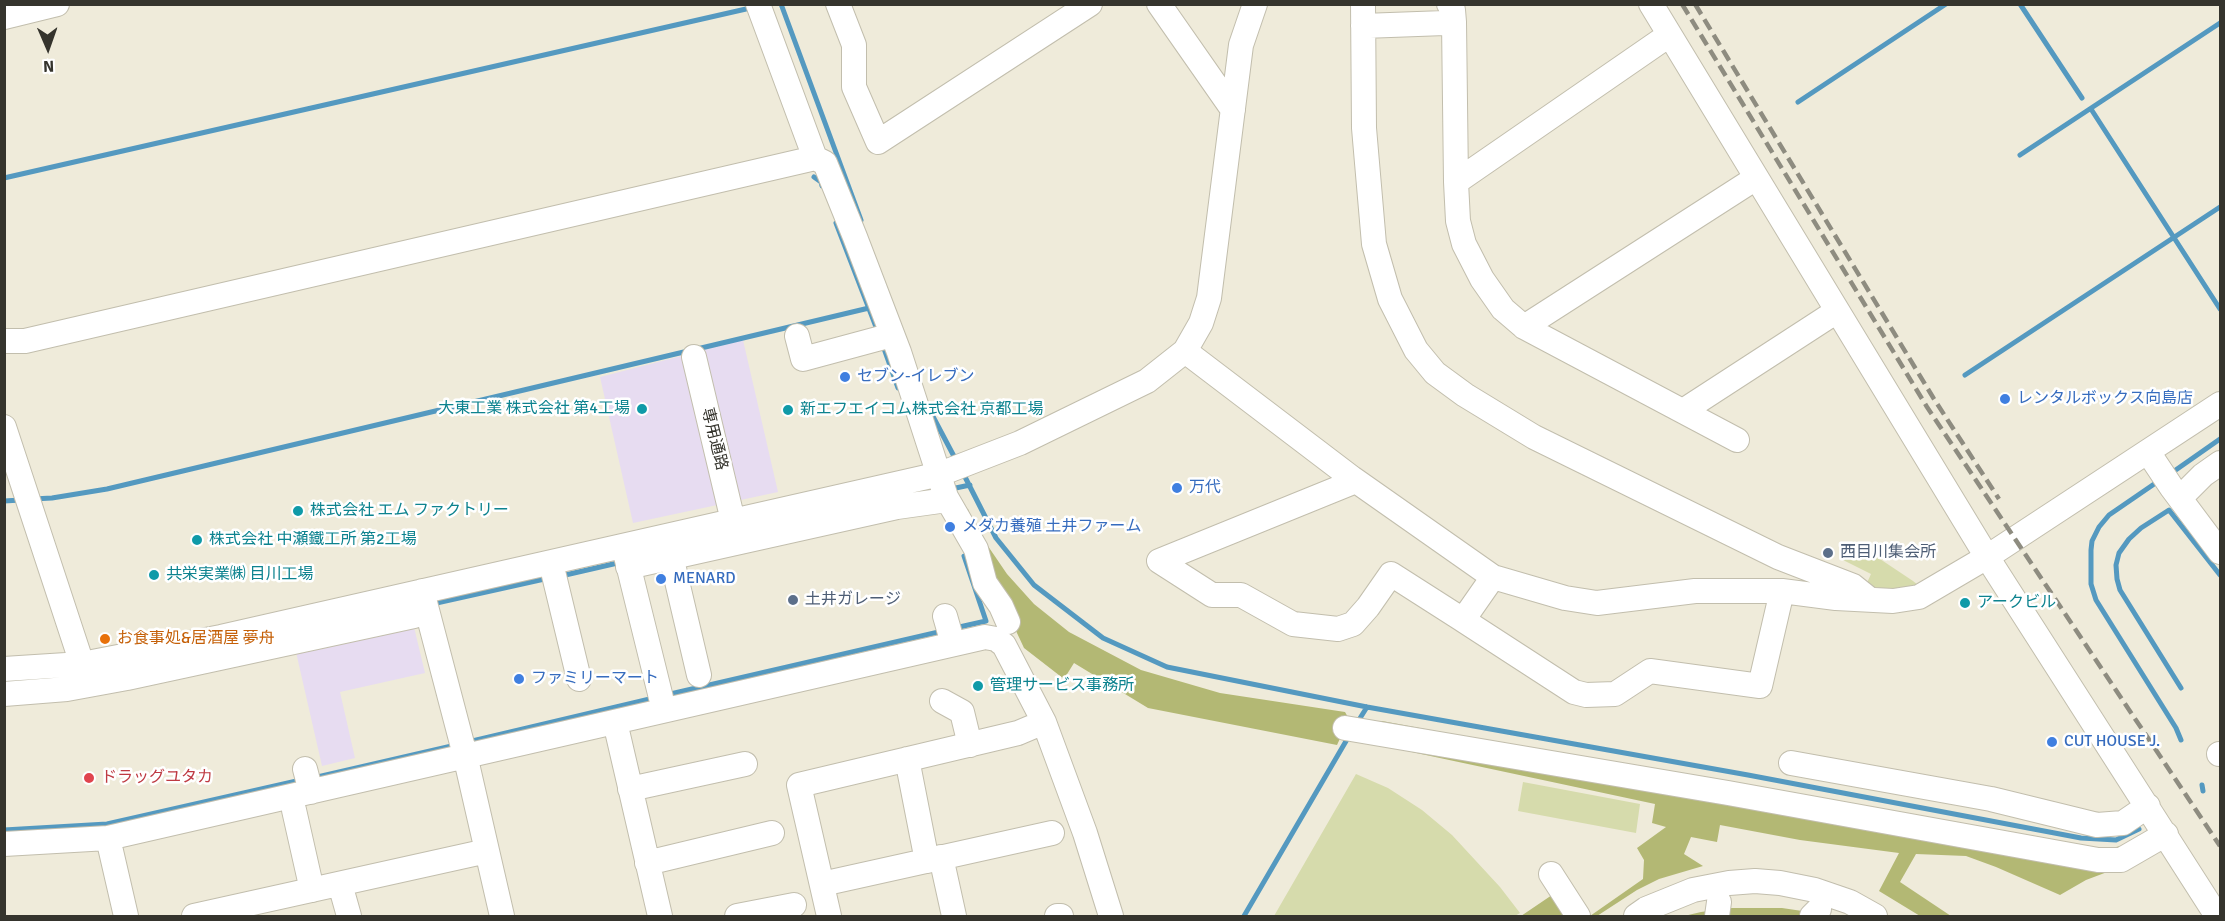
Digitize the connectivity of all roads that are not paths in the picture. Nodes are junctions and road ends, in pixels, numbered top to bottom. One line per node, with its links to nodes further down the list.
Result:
1 (57, 4): 10 (street)
2 (758, 4): 13 (street)
3 (838, 4): 4 (street)
4 (1090, 4)
5 (1159, 4): 12 (street)
6 (1255, 4): 12 (street)
7 (1651, 4): 11 (street)
8 (1447, 14): 9 (street); 15 (street)
9 (1363, 15): 40 (street)
10 (4, 17)
11 (1669, 35): 14 (street); 15 (street)
12 (1233, 110): 21 (street)
13 (815, 158): 18 (street); 20 (street)
14 (1756, 178): 16 (street); 17 (street)
15 (1456, 182): 17 (street)
16 (1837, 311): 24 (street); 36 (street)
17 (1524, 327): 24 (street)
18 (880, 331): 19 (street); 30 (street)
19 (797, 336)
20 (4, 340)
21 (1185, 351): 29 (street); 30 (street)
22 (694, 357): 32 (street, 専用通路)
23 (2220, 404): 27 (street)
24 (1683, 411): 26 (street)
25 (4, 427): 45 (street)
26 (1737, 440)
27 (2154, 460): 31 (street); 36 (street)
28 (2220, 463): 31 (street)
29 (1356, 481): 38 (street); 42 (street)
30 (949, 482): 32 (street); 33 (street); 43 (street)
31 (2176, 493): 34 (street)
32 (733, 521): 33 (street)
33 (669, 549): 35 (street); 47 (street)
34 (2220, 552)
35 (626, 556): 37 (street); 51 (street)
36 (1987, 557): 40 (street); 61 (street)
37 (553, 572): 41 (street); 48 (street)
38 (1493, 577): 39 (street); 42 (street)
39 (1782, 591): 40 (street); 42 (street)
40 (1870, 600)
41 (422, 605): 44 (street); 56 (street)
42 (1463, 620)
43 (1008, 622)
44 (261, 644): 45 (street); 49 (street)
45 (82, 664): 46 (street)
46 (4, 669)
47 (699, 675)
48 (579, 679)
49 (4, 694)
50 (942, 701): 55 (street)
51 (664, 709): 52 (street); 53 (street)
52 (615, 722): 56 (street); 60 (street)
53 (1044, 722): 55 (street); 84 (street)
54 (1345, 728): 65 (street)
55 (970, 745): 57 (street)
56 (465, 756): 66 (street); 68 (street)
57 (907, 759): 69 (street); 73 (street)
58 (1791, 763): 61 (street)
59 (745, 764): 60 (street)
60 (630, 789): 70 (street)
61 (2149, 808): 65 (street)
62 (294, 810): 74 (street)
63 (772, 833): 70 (street)
64 (1052, 833): 69 (street)
65 (2166, 834): 88 (street)
66 (108, 838): 67 (street); 76 (street)
67 (4, 844)
68 (487, 851): 72 (street); 79 (street)
69 (934, 859): 73 (street); 83 (street)
70 (647, 863): 80 (street)
71 (1551, 874): 85 (street)
72 (340, 884): 74 (street); 78 (street)
73 (822, 884): 82 (street)
74 (312, 890): 77 (street)
75 (794, 905): 81 (street)
76 (126, 916)
77 (194, 916)
78 (349, 916)
79 (502, 916)
80 (660, 916)
81 (737, 916)
82 (829, 916)
83 (954, 916)
84 (1111, 916)
85 (1578, 916)
86 (1636, 916): 87 (street)
87 (1875, 916)
88 (2217, 916)

